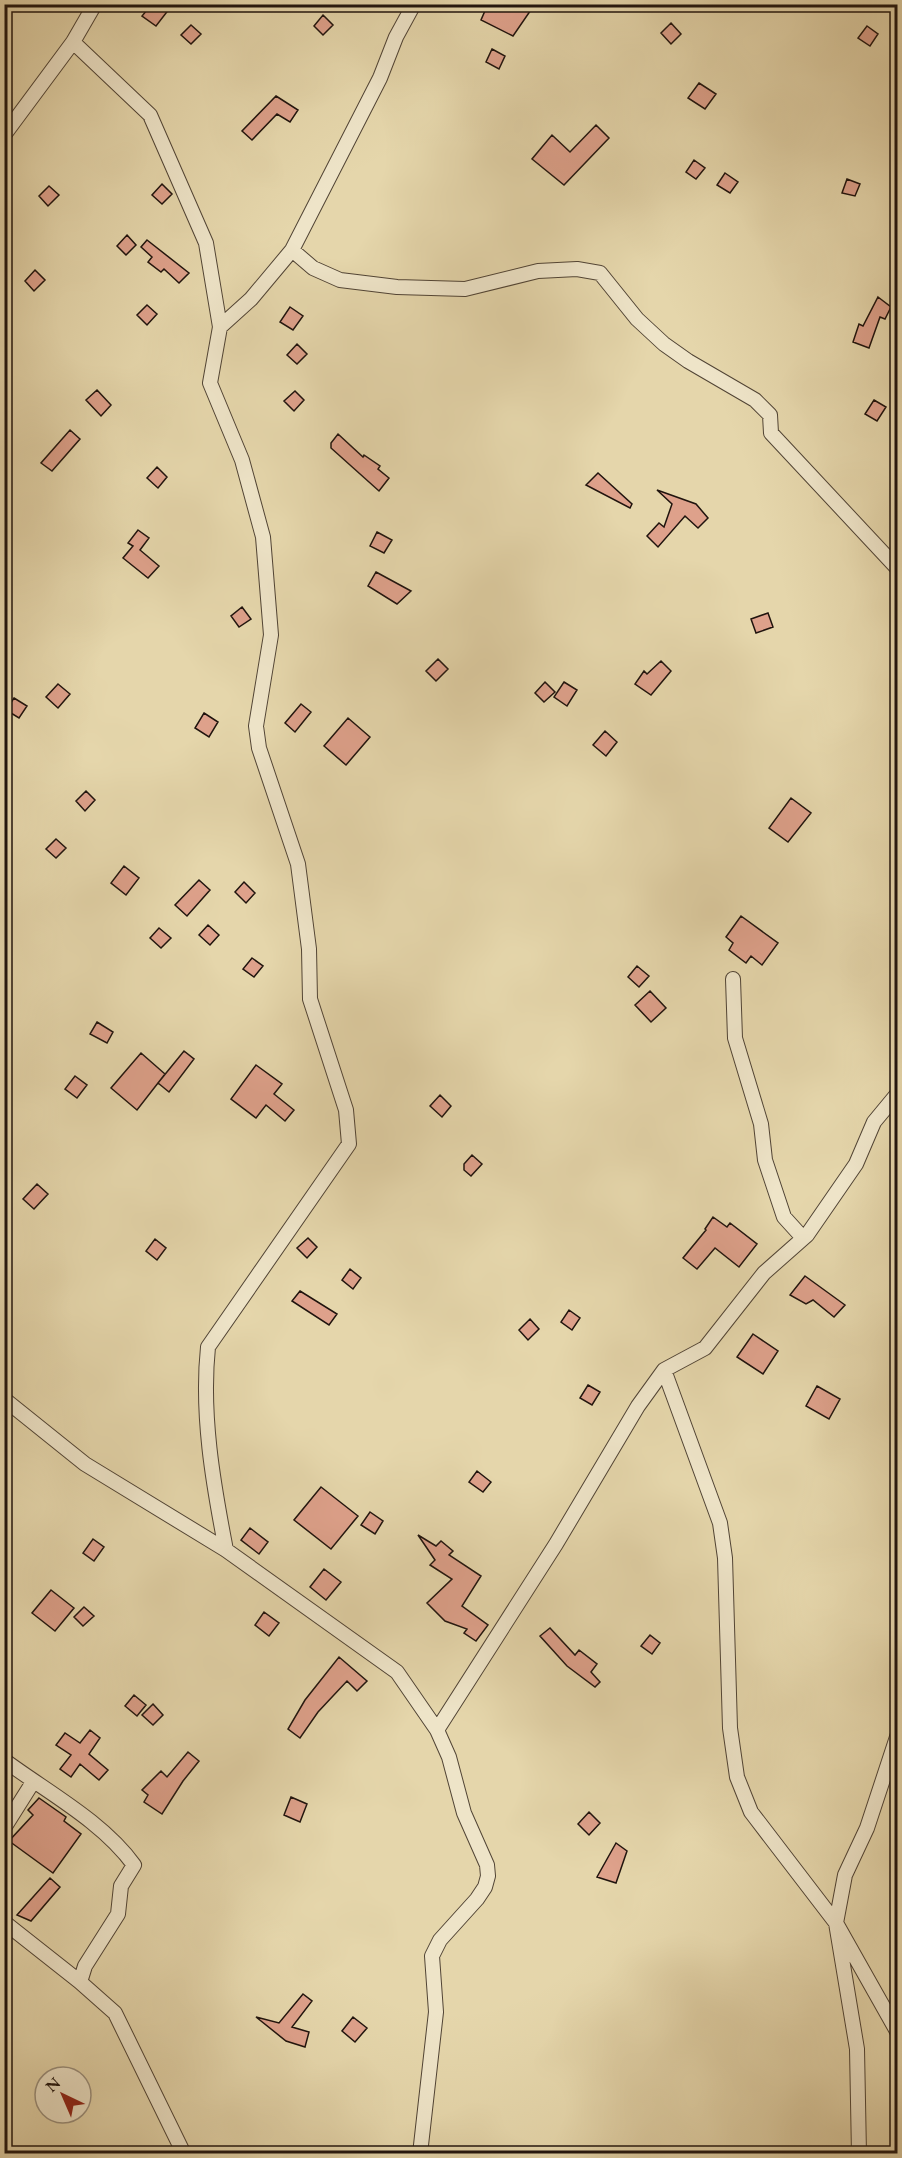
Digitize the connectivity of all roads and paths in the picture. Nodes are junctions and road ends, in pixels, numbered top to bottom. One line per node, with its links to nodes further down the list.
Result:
1 (95, 4): 3 (street)
2 (414, 4): 5 (street)
3 (73, 42): 4 (street); 6 (street)
4 (4, 135)
5 (292, 250): 6 (street); 7 (street)
6 (220, 327): 13 (street)
7 (897, 569)
8 (733, 980): 10 (street)
9 (897, 1093): 10 (street)
10 (803, 1238): 11 (street)
11 (664, 1370): 14 (street); 20 (street)
12 (4, 1398): 13 (street)
13 (226, 1550): 14 (street)
14 (437, 1730): 24 (street)
15 (897, 1734): 20 (street)
16 (4, 1760): 17 (street)
17 (33, 1782): 18 (street); 21 (street)
18 (4, 1828)
19 (4, 1922): 21 (street)
20 (836, 1923): 22 (street); 25 (street)
21 (80, 1982): 23 (street)
22 (897, 2033)
23 (184, 2154)
24 (420, 2154)
25 (859, 2154)

